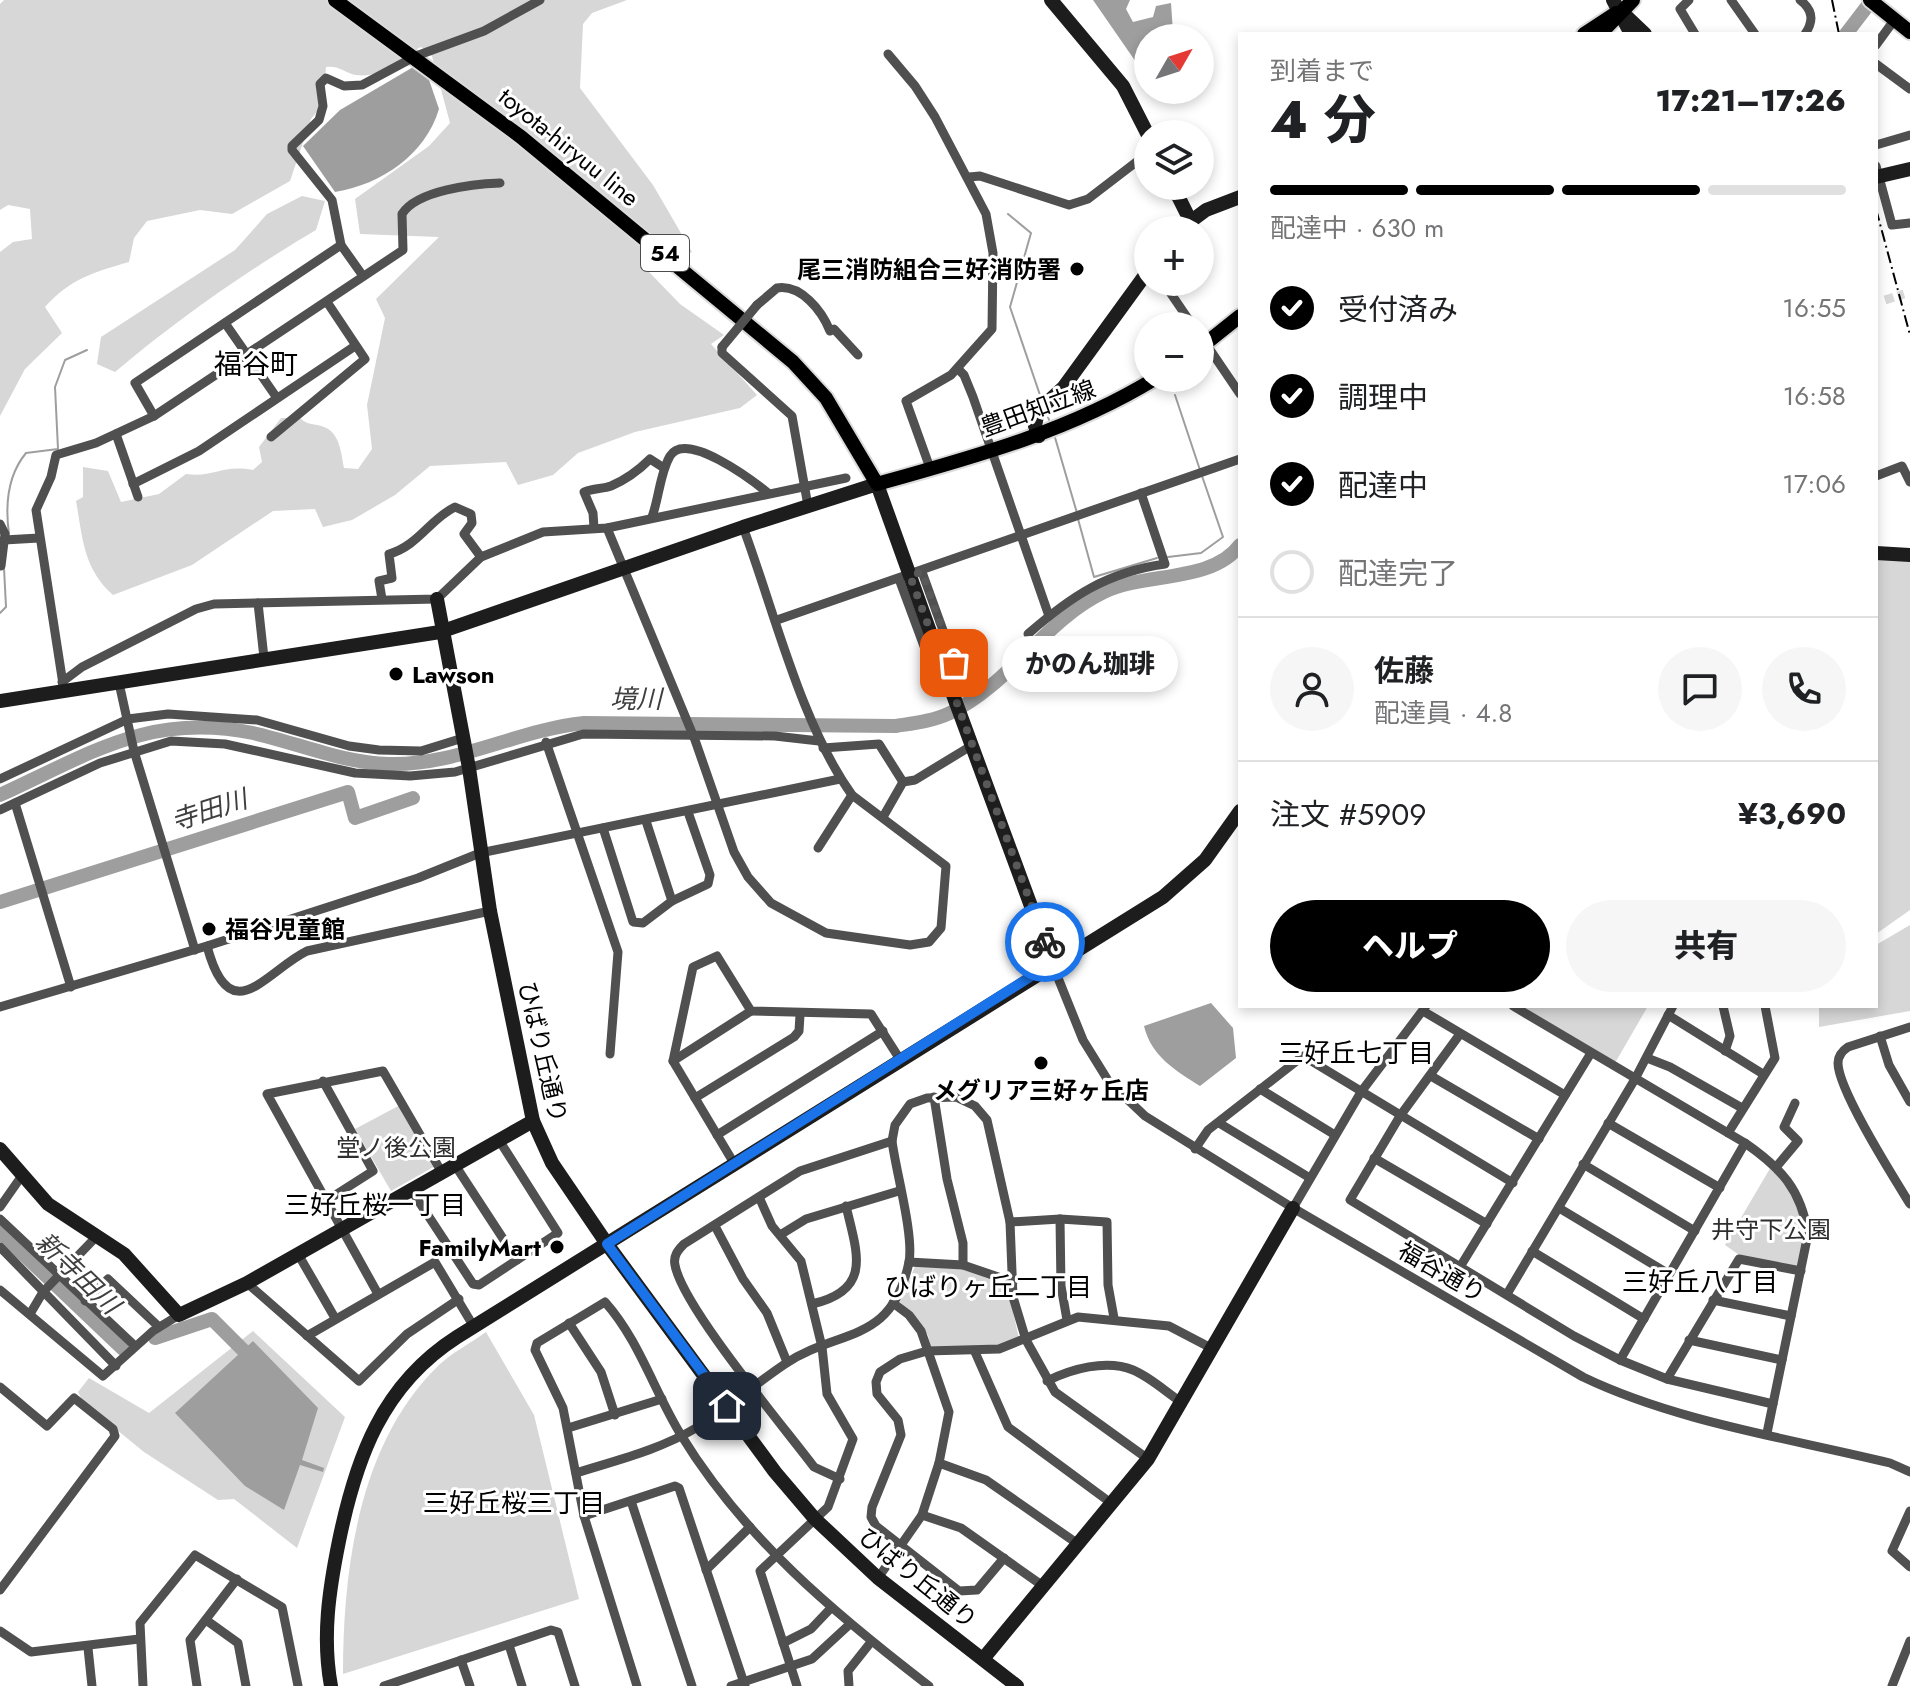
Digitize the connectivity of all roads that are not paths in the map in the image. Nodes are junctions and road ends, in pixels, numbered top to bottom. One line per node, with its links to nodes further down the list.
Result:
1 (335, 0): 21 (main road, toyota-hiryuu line / 54)
2 (540, 0): 21 (street)
3 (1051, 0): 24 (street)
4 (1633, 0): 9 (main road)
5 (1689, 0): 15 (street)
6 (1731, 0): 16 (street)
7 (1800, 0): 17 (street)
8 (1870, 0): 10 (main road)
9 (1617, 6): 11 (main road); 12 (main road); 13 (street); 14 (street)
10 (1890, 16): 18 (main road); 19 (street)
11 (1586, 32)
12 (1601, 32)
13 (1630, 32)
14 (1643, 32)
15 (1694, 32)
16 (1754, 32)
17 (1806, 32)
18 (1910, 32)
19 (1878, 41)
20 (888, 54): 31 (street)
21 (416, 56): 36 (street); 63 (main road, toyota-hiryuu line / 54)
22 (1878, 65): 23 (street)
23 (1910, 89)
24 (1140, 120)
25 (1910, 135): 26 (street)
26 (1878, 144)
27 (1134, 164): 31 (street)
28 (1910, 169): 29 (street)
29 (1878, 173)
30 (1878, 176): 35 (street)
31 (969, 177): 47 (street)
32 (500, 183): 37 (street)
33 (1238, 198): 34 (street)
34 (1198, 216)
35 (1910, 223)
36 (341, 245): 37 (street); 41 (street)
37 (363, 276): 39 (street)
38 (1134, 290): 53 (street)
39 (327, 302): 43 (street); 44 (street)
40 (1238, 317): 42 (main road)
41 (225, 323): 44 (street); 51 (street)
42 (1214, 334)
43 (355, 346): 50 (street); 54 (street)
44 (246, 354): 50 (street); 51 (street)
45 (858, 355): 64 (street, bridge)
46 (1214, 358): 49 (street)
47 (958, 369): 55 (street); 58 (street)
48 (1134, 391): 53 (main road, 豊田知立線)
49 (1238, 391)
50 (277, 398): 62 (street)
51 (154, 416): 52 (street)
52 (116, 434): 62 (street); 75 (street)
53 (1039, 436): 55 (main road, 豊田知立線)
54 (271, 437)
55 (990, 450): 58 (main road, 豊田知立線); 74 (street)
56 (1238, 460): 66 (street)
57 (664, 468): 65 (street); 69 (street); 72 (street)
58 (930, 468): 63 (main road)
59 (1878, 475): 61 (street)
60 (846, 478): 64 (street)
61 (1910, 482)
62 (133, 484): 67 (street)
63 (877, 484): 68 (street); 82 (street)
64 (804, 487): 65 (street); 68 (street)
65 (768, 493): 69 (street)
66 (1141, 493): 74 (street); 86 (street)
67 (138, 497)
68 (808, 506): 71 (street)
69 (652, 517): 73 (street)
70 (0, 524): 76 (street)
71 (743, 527): 81 (street); 87 (street)
72 (594, 528): 73 (street); 79 (street)
73 (607, 528): 81 (street)
74 (1021, 537): 82 (street); 86 (street)
75 (39, 538): 76 (street); 92 (street)
76 (4, 540): 80 (street)
77 (1878, 553): 78 (street)
78 (1910, 555)
79 (481, 557): 83 (street); 84 (street)
80 (1, 566)
81 (621, 569): 88 (street); 95 (street)
82 (911, 576): 82 (street); 87 (street); 121 (street, bridge)
83 (382, 599): 84 (street); 85 (street)
84 (437, 599): 88 (street, ひばり丘通り)
85 (258, 603): 90 (street); 92 (street)
86 (1049, 616): 89 (street)
87 (777, 620): 98 (street)
88 (440, 632): 90 (street); 96 (street, ひばり丘通り)
89 (1028, 634)
90 (264, 658): 91 (street)
91 (119, 683): 92 (street); 94 (street)
92 (64, 686): 93 (street)
93 (0, 701)
94 (128, 719): 96 (street); 100 (street); 102 (street)
95 (692, 734): 97 (street); 98 (street); 107 (street)
96 (463, 738): 101 (street, ひばり丘通り)
97 (546, 742): 101 (street); 114 (street)
98 (820, 742): 103 (street); 104 (street)
99 (966, 749): 104 (street)
100 (134, 751): 101 (street); 106 (street); 120 (street)
101 (469, 768): 116 (street, ひばり丘通り)
102 (0, 779)
103 (840, 779): 105 (street); 107 (street)
104 (903, 782): 111 (street)
105 (852, 795): 111 (street); 115 (street)
106 (15, 803): 108 (street); 122 (street)
107 (713, 808): 109 (street); 111 (street)
108 (0, 810)
109 (688, 812): 112 (street); 117 (street)
110 (1238, 814): 121 (street)
111 (883, 817)
112 (646, 821): 113 (street); 117 (street)
113 (603, 828): 114 (street); 117 (street)
114 (579, 833): 116 (street); 137 (street)
115 (818, 848)
116 (480, 853): 118 (street, ひばり丘通り); 119 (street)
117 (672, 901)
118 (490, 911): 119 (street); 154 (street, ひばり丘通り)
119 (207, 946): 120 (street)
120 (195, 950): 122 (street)
121 (1052, 963): 140 (street); 167 (street, 福谷通り)
122 (71, 987): 123 (street)
123 (0, 1007)
124 (1425, 1008): 133 (street); 146 (street)
125 (1516, 1008): 136 (street)
126 (1723, 1008): 135 (street)
127 (1765, 1008): 141 (street)
128 (751, 1011): 130 (street); 139 (street); 139 (street)
129 (1670, 1011): 135 (street); 138 (street)
130 (800, 1015): 132 (street); 149 (street)
131 (1910, 1027): 134 (street)
132 (883, 1031): 140 (street); 159 (street)
133 (1460, 1034): 142 (street); 147 (street)
134 (1880, 1036): 150 (street); 181 (street)
135 (1725, 1051): 141 (street)
136 (1591, 1053): 143 (street); 147 (street)
137 (610, 1054)
138 (1647, 1058): 143 (street); 152 (street)
139 (673, 1061): 149 (street)
140 (901, 1061): 170 (street)
141 (1763, 1074): 152 (street)
142 (1431, 1076): 153 (street); 161 (street)
143 (1635, 1079): 156 (street); 157 (street)
144 (323, 1081): 172 (street); 180 (street); 180 (street)
145 (1260, 1089): 146 (street); 155 (street); 160 (street)
146 (1361, 1092): 153 (street); 160 (street)
147 (1565, 1095): 161 (street)
148 (934, 1097): 164 (street); 188 (street); 201 (street)
149 (695, 1098): 159 (street)
150 (1910, 1102)
151 (1795, 1103): 162 (street)
152 (1742, 1108): 157 (street)
153 (1400, 1116): 168 (street); 175 (street)
154 (533, 1121): 163 (street); 195 (street, ひばり丘通り)
155 (1219, 1123): 167 (street); 174 (street)
156 (1608, 1123): 169 (street); 177 (street)
157 (1728, 1133): 165 (street)
158 (1809, 1134): 162 (street)
159 (717, 1135): 170 (street)
160 (1335, 1135): 174 (street)
161 (1539, 1139): 175 (street)
162 (1796, 1139): 171 (street)
163 (499, 1140): 172 (street); 199 (street)
164 (892, 1141): 178 (street); 179 (street)
165 (1745, 1143): 171 (street); 177 (street)
166 (0, 1149): 173 (street)
167 (1195, 1149): 184 (street, 福谷通り)
168 (1374, 1158): 189 (street); 202 (street)
169 (1583, 1164): 185 (street); 192 (street)
170 (735, 1165): 195 (street)
171 (1777, 1166): 203 (street)
172 (448, 1168): 176 (street); 199 (street)
173 (21, 1177): 183 (street); 194 (street)
174 (1310, 1178): 184 (street)
175 (1513, 1183): 189 (street)
176 (410, 1188): 191 (street); 199 (street)
177 (1720, 1188): 192 (street)
178 (899, 1191): 182 (street); 200 (street)
179 (759, 1197): 190 (street); 193 (street)
180 (326, 1201): 191 (street)
181 (1910, 1204)
182 (846, 1206): 193 (street); 216 (street)
183 (0, 1207)
184 (1293, 1208): 232 (street); 249 (street, 福谷通り)
185 (1559, 1208): 197 (street); 204 (street)
186 (0, 1219): 205 (street)
187 (1060, 1219): 188 (street); 221 (street); 223 (street)
188 (1010, 1222): 206 (street)
189 (1487, 1224): 202 (street)
190 (715, 1226): 237 (street); 242 (street)
191 (341, 1229): 198 (street); 210 (street)
192 (1695, 1231): 204 (street)
193 (780, 1235): 216 (street)
194 (97, 1236): 205 (street); 218 (street)
195 (607, 1244): 226 (street); 246 (street, ひばり丘通り)
196 (0, 1247): 209 (street)
197 (1532, 1251): 211 (street); 222 (street)
198 (298, 1254): 207 (street); 220 (street)
199 (517, 1260)
200 (909, 1262): 201 (street); 215 (street)
201 (963, 1265): 206 (street)
202 (1460, 1267): 211 (street)
203 (1801, 1271): 213 (street); 219 (street)
204 (1669, 1274): 222 (street)
205 (59, 1277): 209 (street); 214 (street)
206 (1013, 1282): 228 (street)
207 (247, 1283): 218 (street); 227 (street)
208 (0, 1290): 217 (street)
209 (43, 1292): 217 (street); 238 (street)
210 (378, 1294): 212 (street); 220 (street)
211 (1507, 1294): 235 (street)
212 (459, 1299): 226 (street); 227 (street)
213 (1713, 1300): 219 (street); 229 (street)
214 (85, 1301): 225 (street); 230 (street)
215 (893, 1303): 231 (street); 233 (street)
216 (812, 1304): 231 (street)
217 (30, 1314): 238 (street)
218 (179, 1315): 225 (street)
219 (1791, 1316): 236 (street)
220 (335, 1318): 227 (street)
221 (1114, 1318): 223 (street); 232 (street)
222 (1644, 1319): 235 (street)
223 (1067, 1320): 228 (street)
224 (569, 1323): 243 (street); 247 (street); 248 (street)
225 (159, 1327): 230 (street)
226 (474, 1327): 293 (street)
227 (307, 1336)
228 (1026, 1340): 234 (street); 240 (street)
229 (1689, 1340): 236 (street); 239 (street)
230 (135, 1346): 238 (street)
231 (822, 1347): 237 (street); 255 (street)
232 (1213, 1349): 244 (street)
233 (927, 1351): 234 (street); 252 (street); 264 (street)
234 (975, 1352): 257 (street)
235 (1620, 1360): 239 (street)
236 (1782, 1360): 245 (street)
237 (787, 1362): 242 (street)
238 (116, 1366)
239 (1667, 1379): 245 (street)
240 (1047, 1381): 244 (street); 251 (street)
241 (0, 1387): 272 (street)
242 (754, 1387): 246 (street); 255 (street)
243 (662, 1399): 247 (street); 250 (street)
244 (1181, 1402): 251 (street)
245 (1773, 1404): 249 (street)
246 (727, 1406): 250 (street); 261 (street, ひばり丘通り)
247 (615, 1415): 248 (street)
248 (568, 1428): 254 (street)
249 (1767, 1433): 253 (street, 福谷通り)
250 (681, 1435): 254 (street); 262 (street)
251 (1148, 1459): 257 (street)
252 (939, 1463): 259 (street); 263 (street)
253 (1910, 1472)
254 (576, 1473): 260 (street)
255 (840, 1479): 261 (street)
256 (631, 1501): 260 (street); 268 (street); 300 (street)
257 (1111, 1503): 263 (street)
258 (1910, 1511): 267 (street)
259 (922, 1515): 264 (street); 266 (street)
260 (584, 1516): 299 (street)
261 (815, 1519): 265 (street); 269 (street, ひばり丘通り)
262 (750, 1527): 265 (street); 268 (street)
263 (1078, 1544): 271 (street)
264 (901, 1547): 266 (street); 269 (street)
265 (775, 1556): 273 (street); 279 (street)
266 (1004, 1558): 271 (street)
267 (1910, 1567)
268 (706, 1570): 287 (street)
269 (878, 1578): 283 (street, ひばり丘通り)
270 (237, 1579): 274 (street); 277 (street); 292 (street)
271 (1043, 1586): 283 (street)
272 (0, 1590)
273 (830, 1609): 275 (street); 279 (street)
274 (206, 1620): 290 (street); 291 (street)
275 (850, 1624): 278 (street); 285 (street)
276 (0, 1631): 282 (street)
277 (139, 1639): 282 (street); 289 (street)
278 (871, 1642): 303 (street); 304 (street)
279 (783, 1643): 285 (street)
280 (1909, 1644): 306 (street)
281 (509, 1645): 284 (street); 297 (street); 298 (street)
282 (88, 1648): 288 (street)
283 (983, 1659): 305 (street, ひばり丘通り)
284 (461, 1660): 286 (street); 296 (street)
285 (791, 1668): 287 (street); 302 (street)
286 (414, 1675): 294 (street); 295 (street)
287 (744, 1684): 301 (street)
288 (92, 1686)
289 (143, 1686)
290 (197, 1686)
291 (246, 1686)
292 (298, 1686)
293 (331, 1686)
294 (384, 1686)
295 (418, 1686)
296 (470, 1686)
297 (522, 1686)
298 (575, 1686)
299 (637, 1686)
300 (692, 1686)
301 (731, 1686)
302 (797, 1686)
303 (849, 1686)
304 (929, 1686)
305 (1017, 1686)
306 (1892, 1686)

